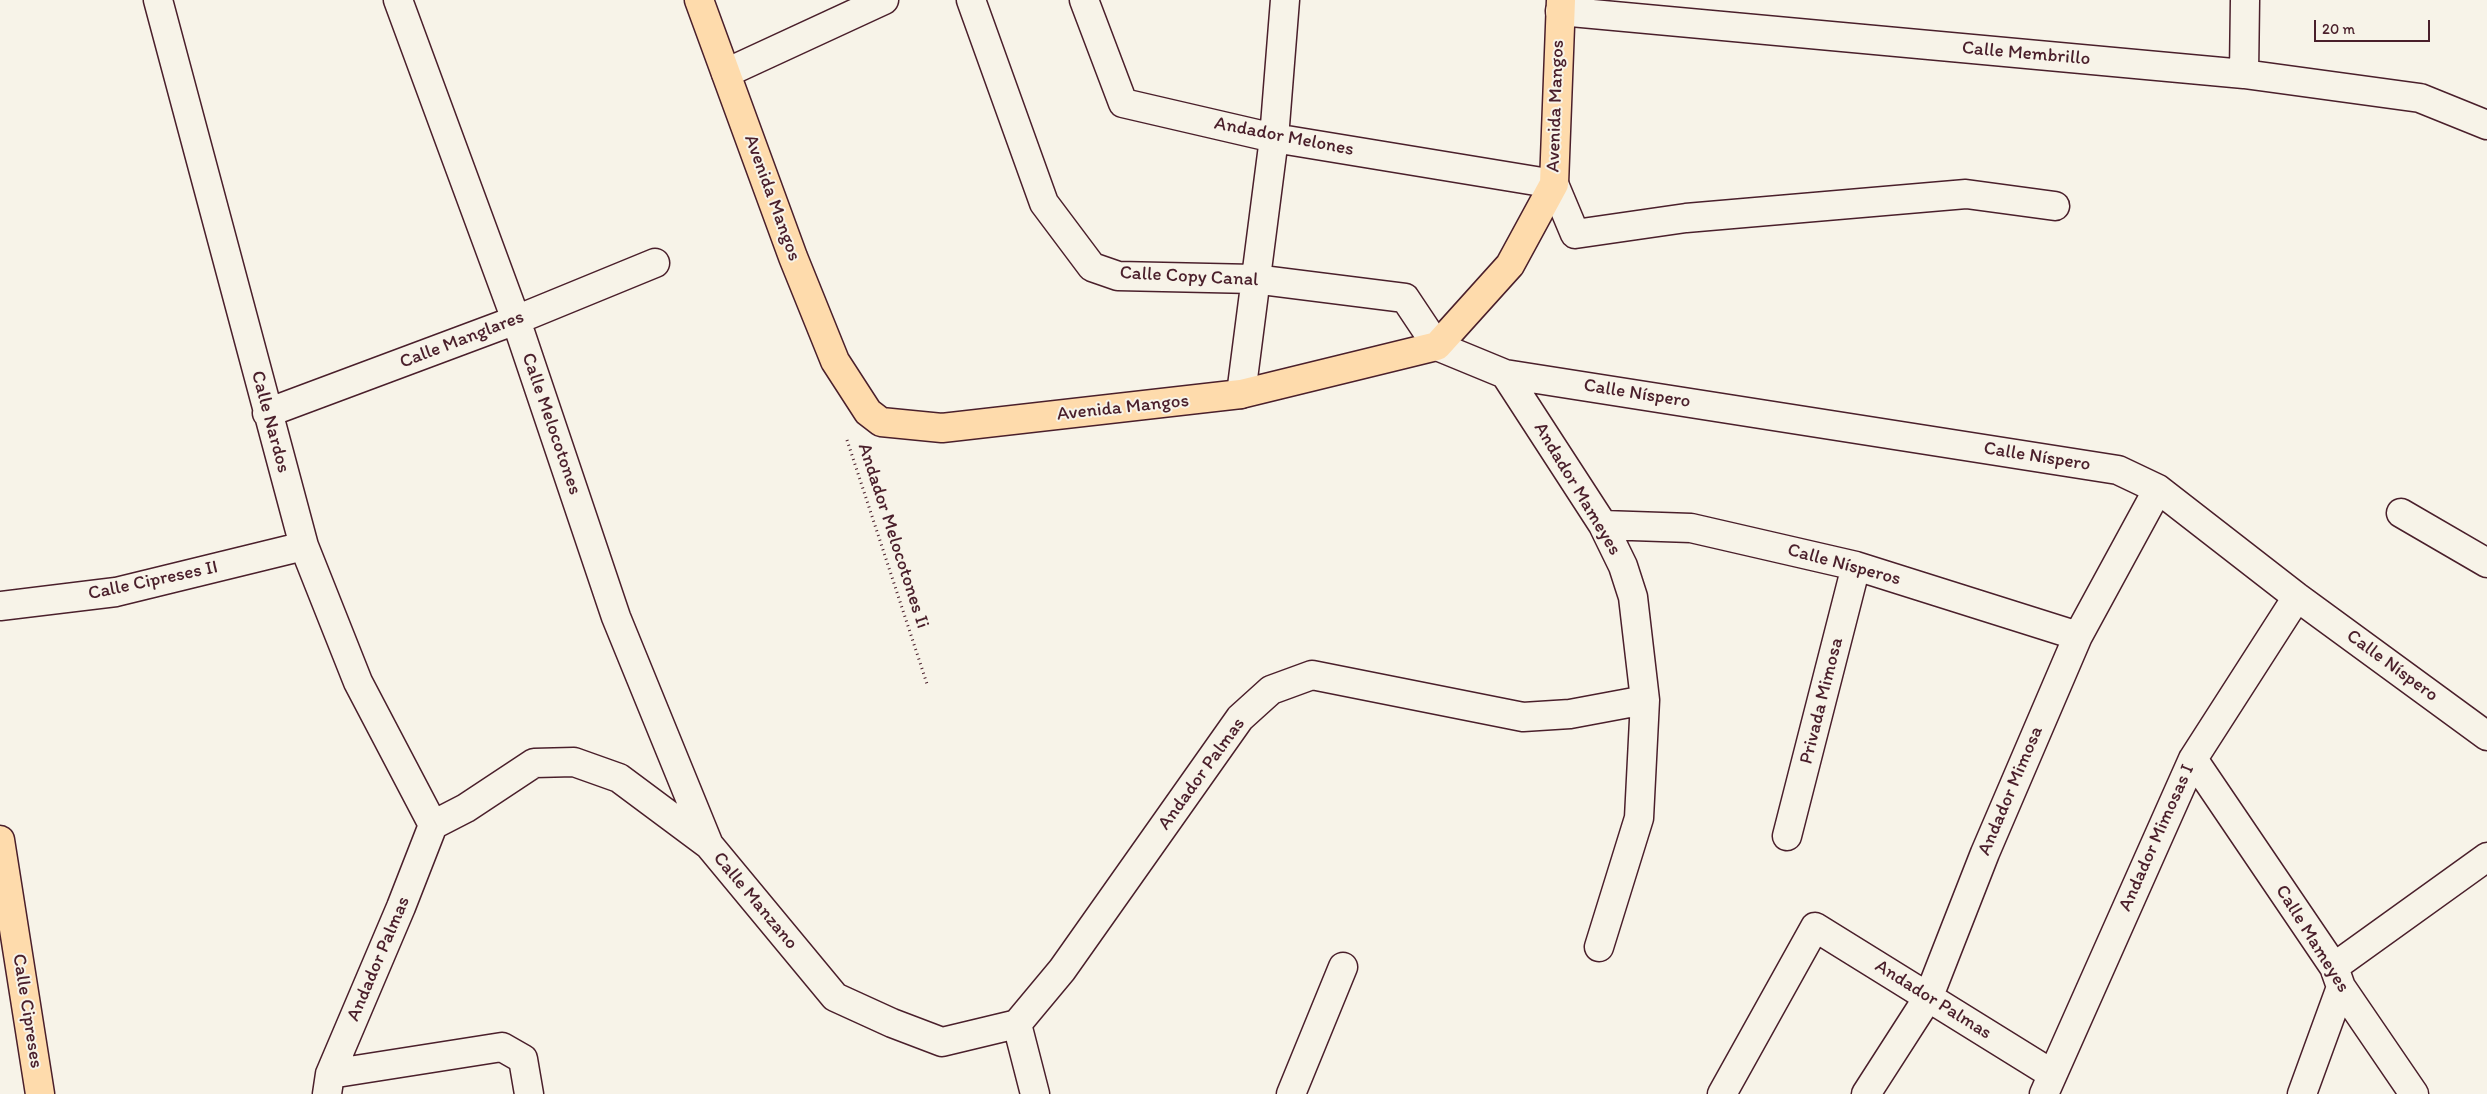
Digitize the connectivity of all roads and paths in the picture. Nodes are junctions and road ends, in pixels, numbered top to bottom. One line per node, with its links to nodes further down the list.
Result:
1 (158, 0): 23 (street, Calle Nardos)
2 (398, 0): 18 (street, Calle Melocotones)
3 (699, 0): 10 (main road, Avenida Mangos)
4 (884, 0): 10 (street)
5 (971, 0): 17 (street, Calle Copy Canal)
6 (1084, 0): 13 (street, Andador Melones)
7 (1285, 0): 13 (street)
8 (2245, 0): 11 (street)
9 (1560, 5): 11 (street, Calle Membrillo); 14 (main road, Avenida Mangos)
10 (726, 73): 22 (main road, Avenida Mangos)
11 (2244, 74): 12 (street, Calle Membrillo)
12 (2487, 125)
13 (1274, 138): 14 (street, Andador Melones); 17 (street)
14 (1554, 184): 15 (street); 19 (main road, Avenida Mangos)
15 (2055, 206)
16 (654, 263): 18 (street, Calle Manglares)
17 (1254, 279): 19 (street, Calle Copy Canal); 21 (street)
18 (516, 320): 23 (street, Calle Manglares); 40 (street, Calle Melocotones)
19 (1437, 346): 20 (street); 21 (main road, Avenida Mangos)
20 (1505, 374): 24 (street, Calle Níspero); 26 (street, Andador Mameyes)
21 (1241, 394): 22 (main road, Avenida Mangos)
22 (868, 412): 33 (path, Andador Melocotones Ii)
23 (268, 413): 27 (street, Calle Nardos)
24 (2158, 489): 30 (street, Calle Níspero); 32 (street, Andador Mimosa)
25 (2401, 513): 28 (street)
26 (1603, 525): 29 (street, Calle Nísperos); 34 (street, Andador Mameyes)
27 (304, 546): 31 (street, Calle Cipreses II); 37 (street, Calle Nardos)
28 (2487, 563)
29 (1856, 566): 32 (street, Calle Nísperos); 38 (street, Privada Mimosa)
30 (2297, 597): 35 (street, Calle Níspero); 36 (street, Andador Mimosas I)
31 (0, 606)
32 (2078, 636): 45 (street, Andador Mimosa)
33 (926, 684)
34 (1645, 700): 42 (street, Andador Mameyes); 46 (street, Andador Palmas)
35 (2487, 736)
36 (2193, 759): 44 (street, Calle Mameyes); 48 (street, Andador Mimosas I)
37 (433, 825): 40 (street, Calle Manzano); 47 (street, Andador Palmas)
38 (1787, 836)
39 (0, 840): 49 (main road, Calle Cipreses)
40 (709, 845): 46 (street, Calle Manzano)
41 (2487, 857): 44 (street)
42 (1599, 947)
43 (1343, 967): 52 (street)
44 (2338, 977): 55 (street); 56 (street, Calle Mameyes)
45 (1929, 996): 48 (street, Andador Palmas); 53 (street, Andador Palmas); 54 (street, Andador Mimosa)
46 (1016, 1024): 51 (street)
47 (329, 1084): 50 (street)
48 (2048, 1084)
49 (40, 1094)
50 (529, 1094)
51 (1036, 1094)
52 (1291, 1094)
53 (1722, 1094)
54 (1866, 1094)
55 (2302, 1094)
56 (2414, 1094)

